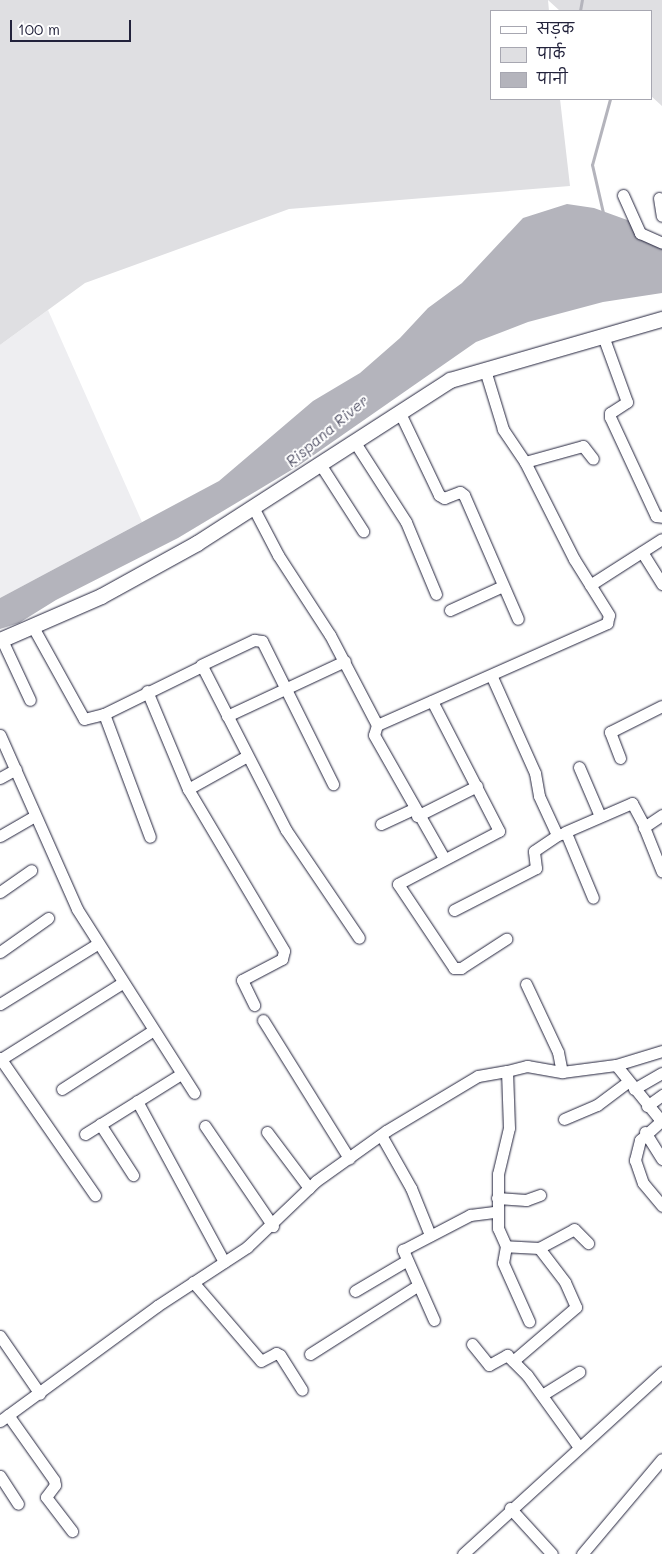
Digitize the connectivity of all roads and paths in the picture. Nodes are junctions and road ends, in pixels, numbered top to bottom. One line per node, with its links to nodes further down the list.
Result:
1 (623, 195): 5 (street)
2 (659, 198): 3 (street)
3 (662, 216)
4 (662, 233): 5 (street)
5 (646, 237): 6 (street)
6 (662, 243)
7 (662, 319): 8 (main road)
8 (603, 336): 9 (main road); 16 (street)
9 (484, 370): 10 (main road); 13 (street)
10 (399, 411): 11 (main road); 22 (street)
11 (354, 441): 14 (main road); 23 (street)
12 (593, 459): 13 (street)
13 (525, 462): 21 (street)
14 (320, 464): 15 (main road); 17 (street)
15 (254, 509): 26 (main road); 28 (street)
16 (662, 517)
17 (363, 531)
18 (662, 539): 19 (street)
19 (642, 552): 20 (street); 21 (street)
20 (662, 584)
21 (590, 585): 30 (street)
22 (504, 586): 24 (street); 25 (street)
23 (436, 594)
24 (450, 610)
25 (518, 619)
26 (33, 627): 27 (main road); 36 (street)
27 (1, 640): 33 (street)
28 (345, 661): 31 (street); 38 (street)
29 (201, 665): 31 (street); 32 (street); 37 (street)
30 (492, 677): 34 (street); 54 (street)
31 (286, 688): 37 (street); 45 (street)
32 (147, 691): 36 (street); 47 (street)
33 (30, 700)
34 (432, 701): 38 (street); 46 (street)
35 (662, 706): 41 (street)
36 (104, 714): 56 (street)
37 (227, 716): 40 (street)
38 (377, 725): 48 (street)
39 (0, 735): 43 (street)
40 (247, 756): 47 (street); 64 (street)
41 (620, 758)
42 (579, 767): 51 (street)
43 (16, 769): 44 (street); 50 (street)
44 (0, 778)
45 (333, 784)
46 (477, 786): 48 (street); 57 (street)
47 (188, 789): 71 (street)
48 (415, 812): 52 (street); 57 (street)
49 (662, 815): 53 (street)
50 (34, 816): 55 (street); 66 (street)
51 (600, 816): 53 (street); 54 (street)
52 (380, 824)
53 (644, 826): 59 (street)
54 (561, 834): 61 (street); 62 (street)
55 (0, 836)
56 (150, 837)
57 (444, 858): 65 (street)
58 (31, 870): 60 (street)
59 (662, 872)
60 (0, 892)
61 (593, 898)
62 (454, 910)
63 (48, 918): 67 (street)
64 (359, 938)
65 (506, 939)
66 (97, 944): 68 (street); 70 (street)
67 (0, 952)
68 (122, 983): 73 (street); 75 (street)
69 (526, 984): 78 (street)
70 (0, 1004)
71 (254, 1005)
72 (263, 1020): 95 (street)
73 (152, 1031): 80 (street); 82 (street)
74 (661, 1054): 76 (street)
75 (1, 1062): 99 (street)
76 (616, 1065): 78 (street); 81 (street)
77 (507, 1071): 78 (street); 94 (street); 101 (street)
78 (562, 1072)
79 (662, 1072): 81 (street)
80 (181, 1074): 83 (street); 85 (street)
81 (631, 1086): 86 (street); 87 (street)
82 (62, 1089)
83 (194, 1093)
84 (662, 1095): 86 (street)
85 (137, 1101): 89 (street); 109 (street)
86 (647, 1106): 88 (street)
87 (564, 1119)
88 (661, 1122): 92 (street)
89 (100, 1124): 93 (street); 97 (street)
90 (205, 1126): 104 (street)
91 (266, 1132): 98 (street)
92 (645, 1132): 96 (street); 102 (street)
93 (85, 1134)
94 (380, 1135): 95 (street); 105 (street)
95 (349, 1158): 98 (street)
96 (662, 1159)
97 (133, 1175)
98 (309, 1188): 104 (street)
99 (95, 1195)
100 (540, 1195): 101 (street)
101 (497, 1198): 103 (street)
102 (662, 1206)
103 (496, 1212): 105 (street); 107 (street)
104 (273, 1226): 109 (street)
105 (430, 1235): 110 (street)
106 (588, 1243): 108 (street)
107 (506, 1246): 108 (street); 115 (street)
108 (538, 1248): 119 (street)
109 (224, 1262): 111 (street)
110 (406, 1262): 112 (street); 113 (street)
111 (193, 1282): 122 (street); 123 (street)
112 (417, 1286): 114 (street); 118 (street)
113 (355, 1291)
114 (434, 1320)
115 (529, 1321)
116 (0, 1336): 123 (street)
117 (472, 1344): 119 (street)
118 (310, 1354)
119 (513, 1361): 124 (street)
120 (579, 1372): 124 (street)
121 (662, 1372): 126 (street)
122 (302, 1390)
123 (40, 1394): 125 (street)
124 (542, 1395): 126 (street)
125 (4, 1418): 131 (street)
126 (579, 1447): 130 (street)
127 (662, 1459): 134 (street)
128 (0, 1476): 129 (street)
129 (18, 1504)
130 (510, 1508): 132 (street); 133 (street)
131 (72, 1531)
132 (463, 1554)
133 (552, 1554)
134 (582, 1554)

